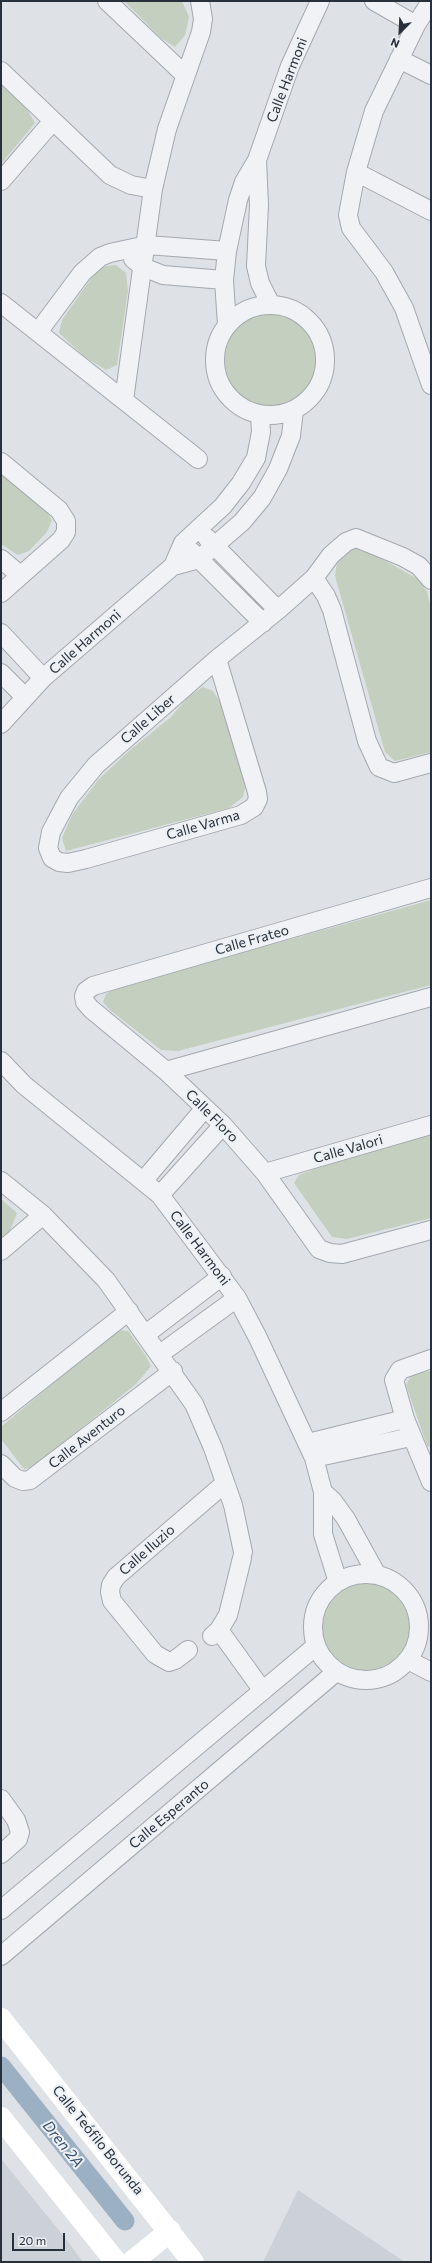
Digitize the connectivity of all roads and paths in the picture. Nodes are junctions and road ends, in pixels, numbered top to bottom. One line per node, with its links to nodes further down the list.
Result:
1 (107, 1): 9 (street)
2 (200, 1): 9 (street)
3 (320, 1): 12 (street, Calle Harmoni)
4 (374, 1): 6 (street)
5 (431, 1): 6 (street)
6 (416, 25): 7 (street)
7 (399, 59): 10 (street); 13 (street)
8 (1, 71): 11 (street)
9 (186, 75): 15 (street)
10 (431, 75)
11 (52, 122): 14 (street); 15 (street)
12 (257, 160): 18 (street, Calle Harmoni); 23 (street, Calle Harmoni)
13 (356, 172): 16 (street); 26 (street)
14 (1, 181)
15 (153, 189): 17 (street)
16 (431, 211)
17 (147, 245): 18 (street); 19 (street); 20 (street)
18 (227, 251): 21 (street, Calle Harmoni)
19 (123, 252): 20 (street); 25 (street)
20 (143, 267): 21 (street); 27 (street)
21 (224, 280): 24 (street, Calle Harmoni)
22 (1, 303): 25 (street)
23 (270, 304): 24 (street); 28 (street)
24 (227, 325): 29 (street)
25 (38, 332): 27 (street)
26 (431, 385)
27 (124, 400): 30 (street)
28 (294, 410): 29 (street); 34 (street, Calle Harmoni)
29 (260, 414): 32 (street, Calle Harmoni)
30 (198, 459)
31 (1, 462): 38 (street)
32 (199, 530): 33 (street, Calle Harmoni); 34 (street)
33 (183, 543): 36 (street); 37 (street, Calle Harmoni)
34 (216, 545): 36 (street, Calle Harmoni); 42 (street)
35 (1, 559): 38 (street)
36 (199, 559): 37 (street, Calle Harmoni); 43 (street)
37 (173, 566): 47 (street, Calle Harmoni)
38 (20, 575): 41 (street)
39 (314, 578): 40 (street, Calle Liber); 42 (street, Calle Liber); 50 (street)
40 (431, 580)
41 (1, 593)
42 (278, 610): 43 (street, Calle Liber)
43 (263, 623): 45 (street, Calle Liber)
44 (1, 633): 47 (street)
45 (217, 659): 51 (street, Calle Liber); 51 (street, Calle Varma)
46 (1, 673): 48 (street)
47 (43, 678): 48 (street, Calle Harmoni)
48 (25, 697): 49 (street, Calle Harmoni)
49 (1, 724)
50 (431, 763)
51 (51, 832)
52 (431, 888): 54 (street, Calle Frateo)
53 (431, 997): 56 (street)
54 (85, 1002): 56 (street, Calle Floro)
55 (1, 1061): 61 (street, Calle Harmoni)
56 (166, 1071): 57 (street, Calle Floro)
57 (205, 1108): 58 (street, Calle Floro); 61 (street)
58 (223, 1125): 60 (street, Calle Floro); 63 (street)
59 (431, 1125): 60 (street, Calle Valori)
60 (265, 1173): 65 (street, Calle Floro)
61 (144, 1180): 63 (street, Calle Harmoni)
62 (1, 1181): 64 (street)
63 (160, 1195): 67 (street, Calle Harmoni)
64 (43, 1215): 66 (street); 69 (street)
65 (431, 1230)
66 (1, 1251)
67 (222, 1276): 68 (street, Calle Harmoni); 70 (street)
68 (237, 1298): 71 (street); 77 (street, Calle Harmoni)
69 (129, 1311): 70 (street); 74 (street)
70 (146, 1334): 71 (street)
71 (160, 1354): 73 (street)
72 (431, 1359): 75 (street)
73 (173, 1371): 78 (street, Calle Aventuro); 80 (street)
74 (1, 1412)
75 (405, 1419): 76 (street); 77 (street)
76 (412, 1437): 77 (street); 79 (street)
77 (311, 1451): 81 (street, Calle Harmoni)
78 (1, 1464)
79 (429, 1471)
80 (224, 1484): 86 (street, Calle Iluzio); 90 (street)
81 (323, 1492): 82 (street, Calle Harmoni); 83 (street, Calle Harmoni)
82 (377, 1575): 83 (street); 84 (street)
83 (338, 1582): 85 (street)
84 (425, 1640): 87 (street)
85 (316, 1646): 88 (street); 90 (street)
86 (188, 1650)
87 (408, 1660): 88 (street); 89 (street)
88 (336, 1672): 94 (street, Calle Esperanto)
89 (431, 1672)
90 (263, 1691): 93 (street)
91 (3, 1805): 92 (street)
92 (1, 1854)
93 (1, 1910)
94 (1, 1956)
95 (1, 2019): 97 (main road, Calle Teófilo Borunda)
96 (1, 2118): 98 (main road)
97 (170, 2231): 99 (main road); 100 (main road, Calle Teófilo Borunda)
98 (116, 2262)
99 (132, 2262)
100 (193, 2262)

